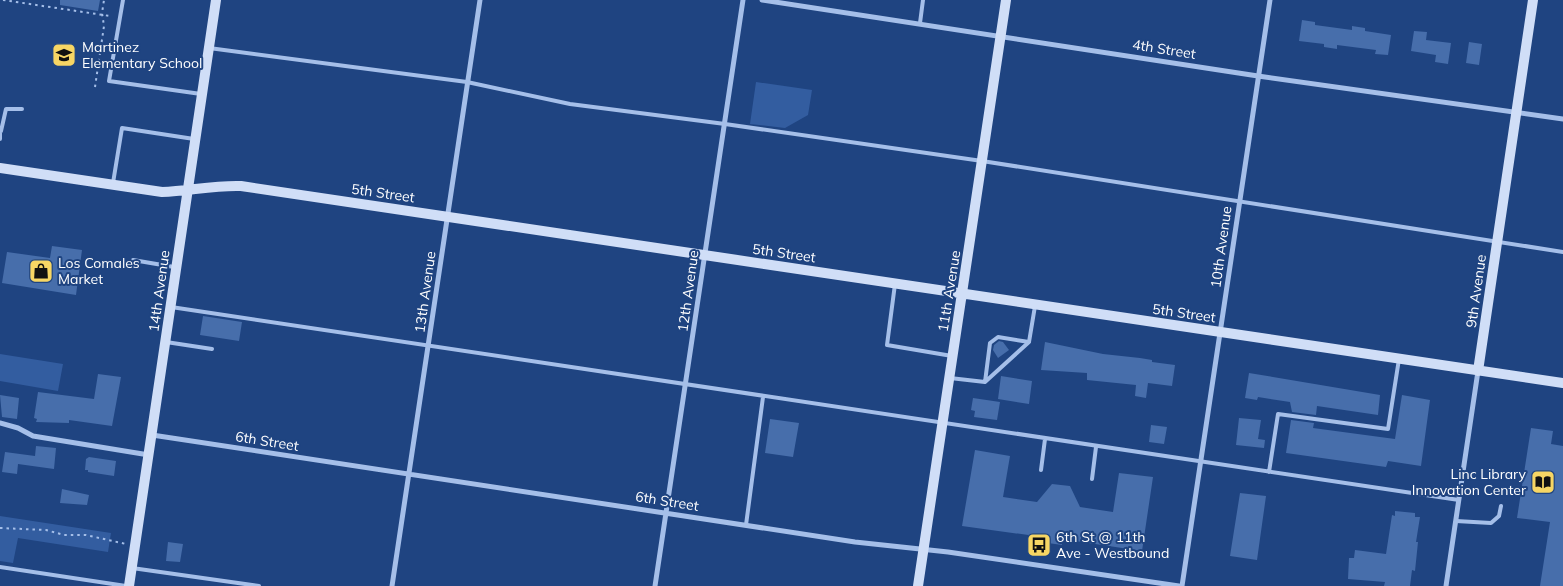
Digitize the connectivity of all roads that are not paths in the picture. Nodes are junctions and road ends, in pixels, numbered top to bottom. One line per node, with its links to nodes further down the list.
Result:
1 (123, 0): 15 (lane)
2 (216, 0): 12 (main road, 14th Avenue)
3 (480, 0): 14 (street, 13th Avenue)
4 (743, 0): 19 (street, 12th Avenue)
5 (762, 0): 10 (street, 4th Street)
6 (923, 0): 10 (lane)
7 (1006, 0): 11 (main road, 11th Avenue)
8 (1270, 0): 13 (street, 10th Avenue)
9 (1533, 0): 17 (main road, 9th Avenue)
10 (920, 23): 11 (street, 4th Street)
11 (1001, 35): 13 (street, 4th Street); 23 (main road, 11th Avenue)
12 (209, 48): 14 (lane); 15 (main road, 14th Avenue)
13 (1258, 76): 17 (street, 4th Street); 27 (street, 10th Avenue)
14 (467, 82): 19 (lane); 28 (street, 13th Avenue)
15 (202, 94): 22 (main road, 14th Avenue)
16 (22, 109): 20 (lane)
17 (1517, 112): 18 (street, 4th Street); 29 (main road, 9th Avenue)
18 (1563, 119)
19 (725, 124): 23 (lane); 31 (street, 12th Avenue)
20 (1, 131): 21 (lane)
21 (0, 139)
22 (196, 139): 25 (lane); 26 (main road, 14th Avenue)
23 (982, 161): 27 (lane); 35 (main road, 11th Avenue)
24 (0, 168): 25 (main road, 5th Street)
25 (113, 185): 26 (main road, 5th Street)
26 (188, 192): 28 (main road, 5th Street); 33 (main road, 14th Avenue)
27 (1240, 201): 29 (lane); 38 (street, 10th Avenue)
28 (447, 217): 31 (main road, 5th Street); 41 (street, 13th Avenue)
29 (1496, 242): 30 (lane); 45 (main road, 9th Avenue)
30 (1563, 252)
31 (704, 255): 34 (main road, 5th Street); 49 (street, 12th Avenue)
32 (133, 260): 33 (lane)
33 (176, 267): 37 (main road, 14th Avenue)
34 (895, 284): 35 (main road, 5th Street); 43 (lane)
35 (962, 294): 36 (main road, 5th Street); 43 (main road, 11th Avenue)
36 (1035, 305): 38 (main road, 5th Street); 40 (lane)
37 (171, 307): 39 (main road, 14th Avenue); 41 (lane)
38 (1220, 332): 44 (main road, 5th Street); 57 (street, 10th Avenue)
39 (166, 342): 42 (lane); 53 (main road, 14th Avenue)
40 (1029, 342): 47 (lane); 47 (lane)
41 (429, 345): 49 (lane); 60 (street, 13th Avenue)
42 (212, 349)
43 (953, 356): 46 (main road, 11th Avenue)
44 (1399, 359): 45 (main road, 5th Street); 59 (lane)
45 (1478, 371): 48 (main road, 5th Street); 62 (street, 9th Avenue)
46 (950, 378): 47 (lane); 52 (main road, 11th Avenue)
47 (985, 382)
48 (1563, 383)
49 (687, 384): 50 (lane); 64 (street, 12th Avenue)
50 (763, 397): 52 (lane); 66 (lane)
51 (0, 423): 56 (street)
52 (943, 424): 54 (lane); 67 (main road, 11th Avenue)
53 (152, 435): 56 (main road, 14th Avenue); 60 (street, 6th Street)
54 (1045, 439): 55 (lane); 58 (lane)
55 (1096, 446): 57 (lane); 61 (lane)
56 (149, 455): 69 (main road, 14th Avenue)
57 (1200, 462): 59 (lane); 75 (street, 10th Avenue)
58 (1041, 470)
59 (1269, 472): 62 (lane)
60 (409, 474): 64 (street, 6th Street); 72 (street, 13th Avenue)
61 (1092, 479)
62 (1459, 500): 65 (street, 9th Avenue)
63 (1501, 506): 65 (lane)
64 (665, 512): 66 (street, 6th Street); 73 (street, 12th Avenue)
65 (1456, 520): 76 (street, 9th Avenue)
66 (746, 525): 67 (street, 6th Street)
67 (924, 550): 74 (main road, 11th Avenue); 75 (street, 6th Street)
68 (0, 566): 70 (lane)
69 (132, 568): 70 (main road, 14th Avenue); 71 (lane)
70 (128, 586)
71 (259, 586)
72 (392, 586)
73 (655, 586)
74 (918, 586)
75 (1181, 586)
76 (1446, 586)

